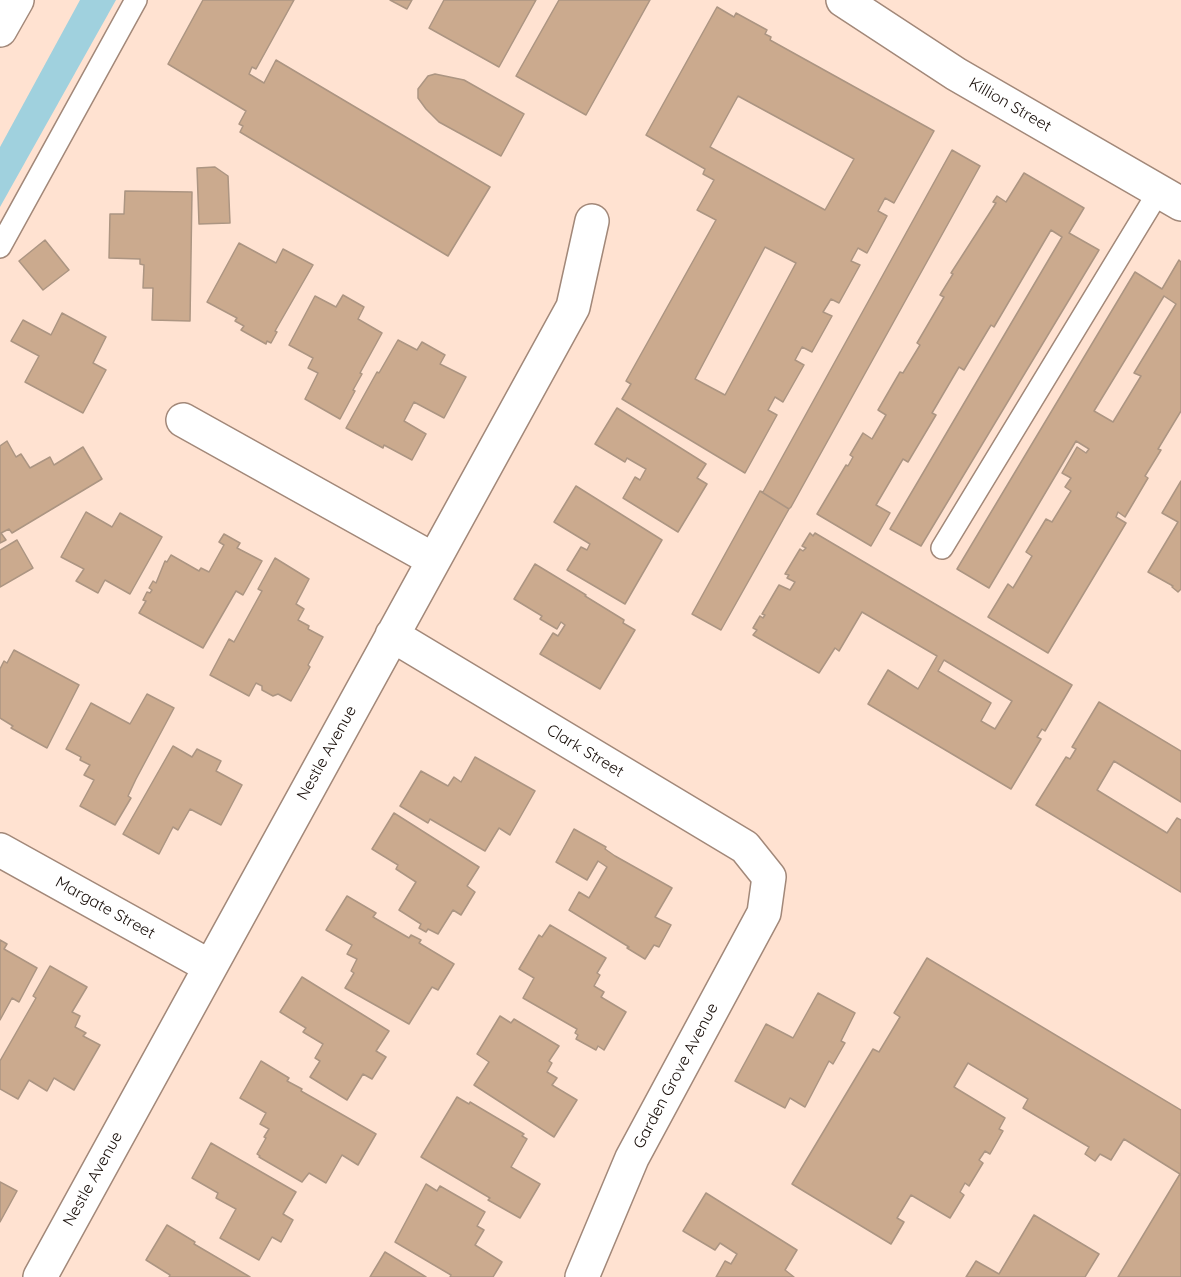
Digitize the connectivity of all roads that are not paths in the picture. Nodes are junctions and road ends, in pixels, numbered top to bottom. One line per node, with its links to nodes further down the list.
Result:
1 (16, 0): 4 (street)
2 (136, 0): 7 (lane)
3 (843, 0): 5 (street, Killion Street)
4 (0, 30)
5 (1170, 197): 9 (lane)
6 (592, 221): 10 (street, Nestle Avenue)
7 (0, 247)
8 (183, 420): 10 (street)
9 (942, 548)
10 (434, 560): 11 (street, Nestle Avenue)
11 (392, 635): 13 (street, Clark Street); 14 (street, Nestle Avenue)
12 (0, 850): 14 (street, Margate Street)
13 (769, 877): 16 (street, Garden Grove Avenue)
14 (209, 966): 15 (street, Nestle Avenue)
15 (40, 1277)
16 (582, 1277)

